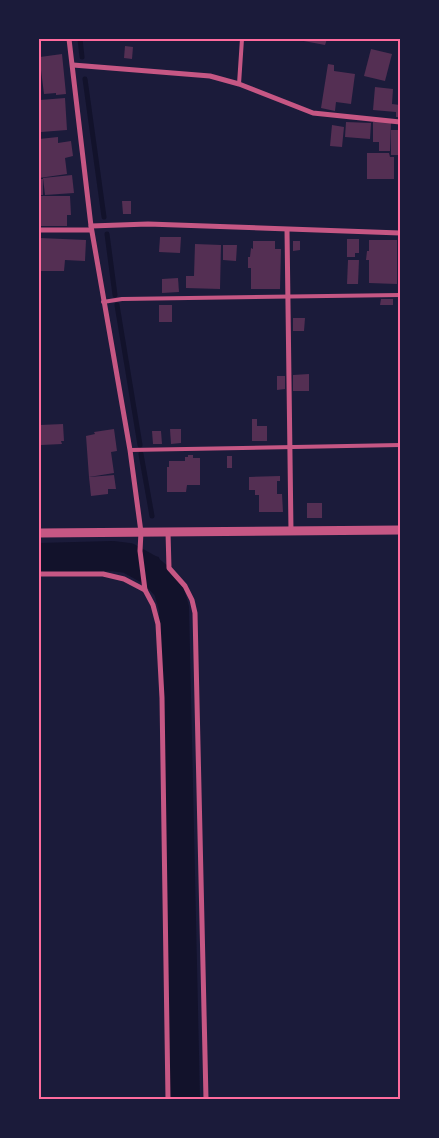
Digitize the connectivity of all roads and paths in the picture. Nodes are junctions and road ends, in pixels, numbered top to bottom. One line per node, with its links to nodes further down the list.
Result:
1 (70, 39): 3 (street)
2 (242, 39): 4 (lane)
3 (73, 65): 4 (street); 6 (street)
4 (238, 84): 5 (street)
5 (400, 122)
6 (91, 228): 7 (street); 8 (street); 12 (street)
7 (39, 230)
8 (287, 230): 9 (street); 11 (street)
9 (400, 233)
10 (400, 295): 11 (lane)
11 (287, 296): 12 (lane); 14 (street)
12 (103, 302): 15 (street)
13 (400, 445): 14 (lane)
14 (290, 447): 15 (lane); 17 (street)
15 (130, 450): 18 (street)
16 (400, 530): 17 (street)
17 (291, 531): 19 (street)
18 (141, 532): 19 (street); 20 (street); 22 (street)
19 (168, 532): 24 (street)
20 (39, 533)
21 (39, 574): 22 (street)
22 (145, 590): 23 (street)
23 (168, 1099)
24 (206, 1099)

